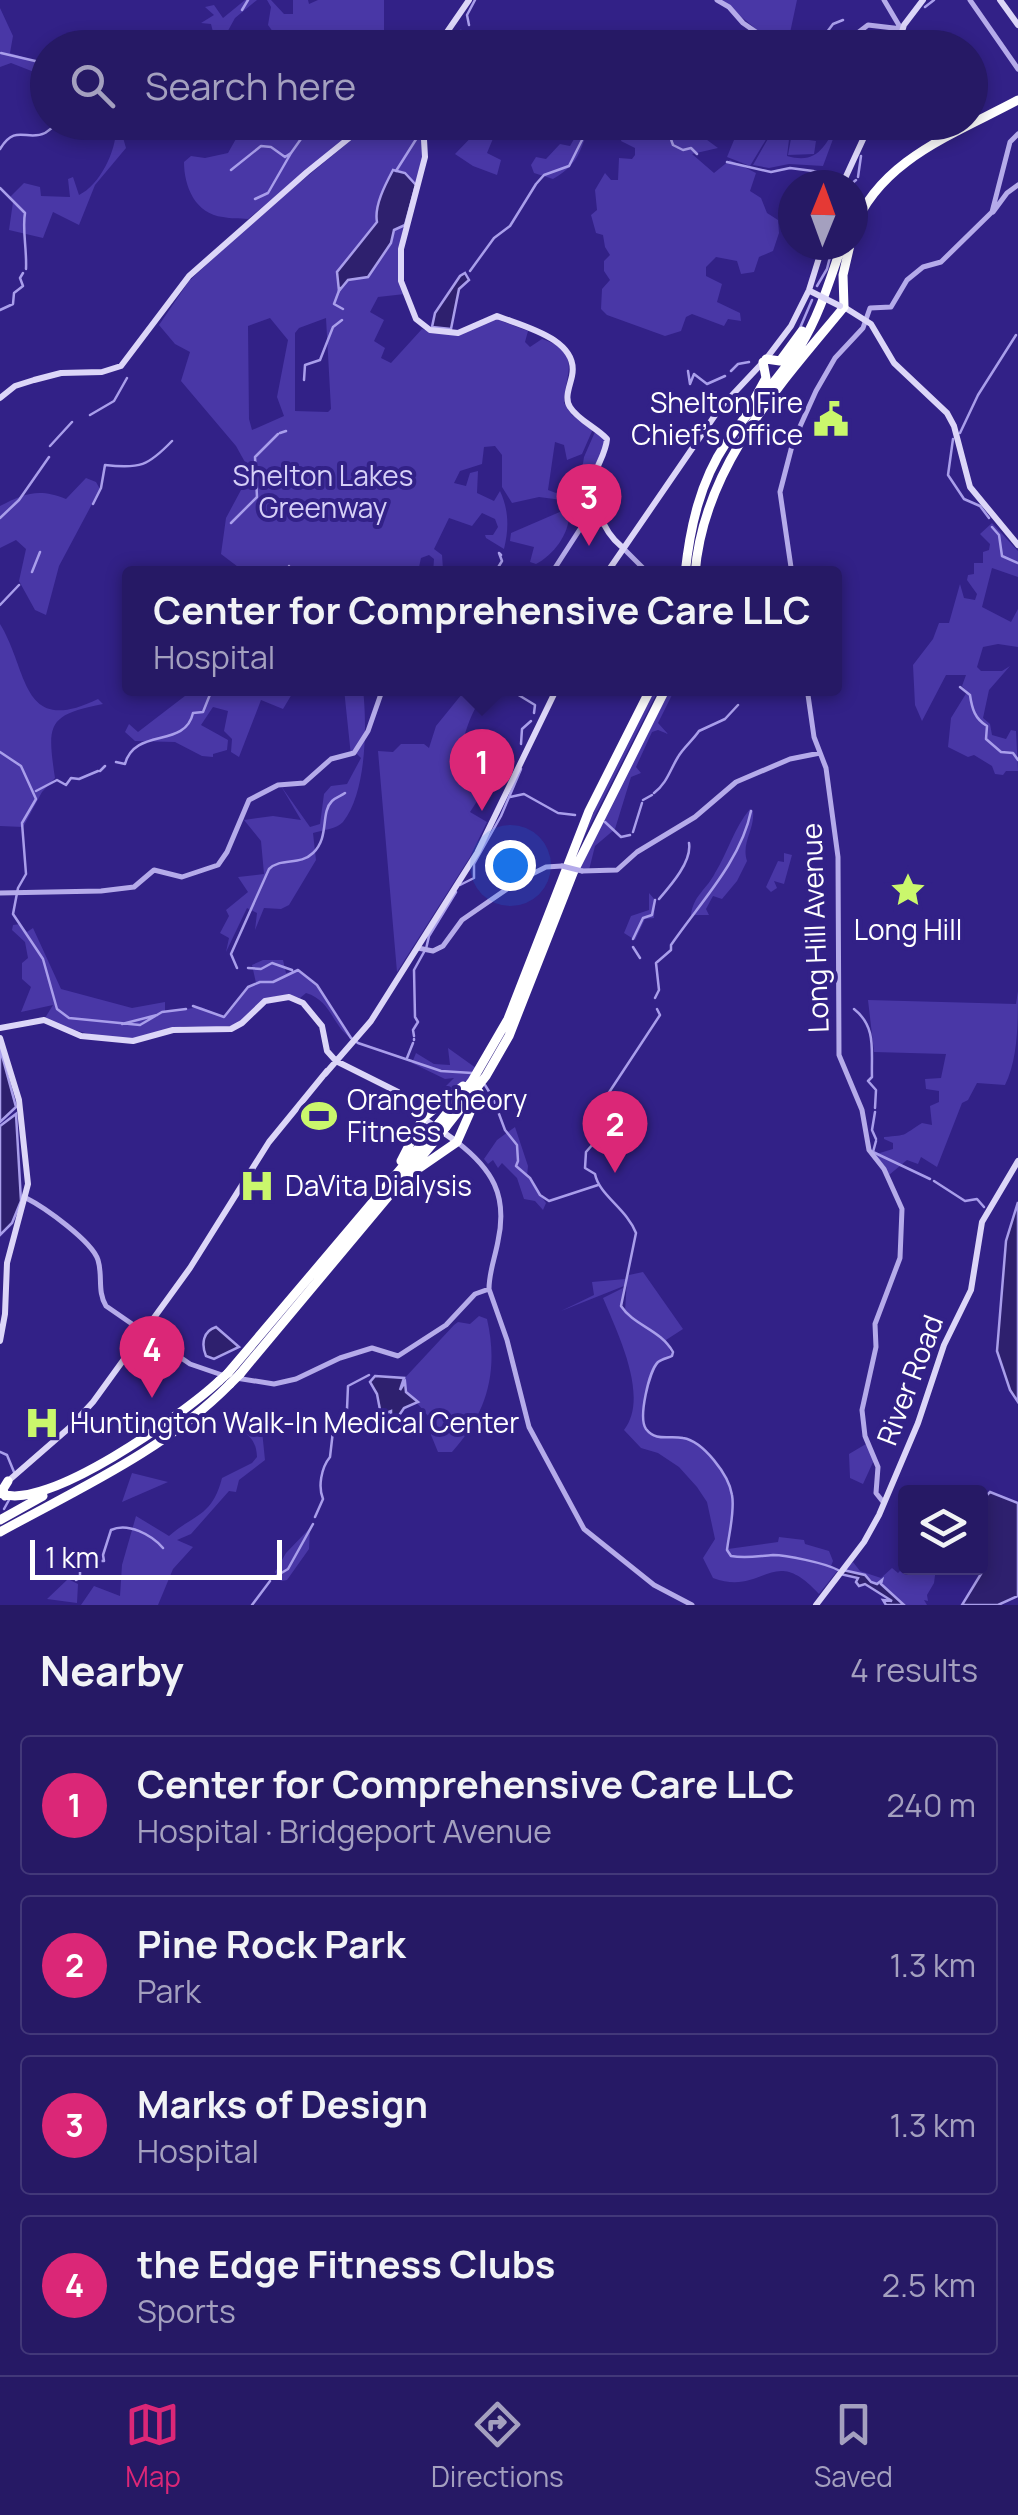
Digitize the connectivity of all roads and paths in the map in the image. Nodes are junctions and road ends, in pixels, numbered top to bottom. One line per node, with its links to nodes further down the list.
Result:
1 (469, 0): 8 (main road)
2 (718, 0): 9 (street)
3 (884, 0): 11 (street)
4 (923, 0): 11 (main road)
5 (970, 0): 12 (street)
6 (1000, 0): 7 (main road)
7 (1018, 26)
8 (448, 30)
9 (753, 30)
10 (861, 30): 11 (street)
11 (902, 30)
12 (1018, 69)
13 (1018, 98): 14 (highway)
14 (988, 114)
15 (1018, 134): 23 (street)
16 (347, 140): 34 (main road)
17 (424, 140): 36 (main road)
18 (862, 140): 20 (main road)
19 (940, 140): 22 (highway)
20 (849, 170)
21 (1018, 185): 23 (street)
22 (868, 198)
23 (992, 212): 31 (street)
24 (820, 260): 28 (main road)
25 (840, 260): 29 (highway)
26 (841, 260): 33 (highway)
27 (845, 260): 30 (highway)
28 (811, 291): 30 (main road, bridge); 32 (main road)
29 (824, 295): 32 (highway); 35 (highway)
30 (843, 309): 31 (main road); 33 (highway)
31 (867, 320): 37 (main road); 44 (street)
32 (764, 360): 35 (highway); 38 (main road)
33 (793, 370): 43 (highway)
34 (0, 398)
35 (728, 440): 42 (highway)
36 (603, 518): 38 (main road); 39 (street)
37 (1018, 545)
38 (622, 547): 40 (main road); 41 (street)
39 (556, 566)
40 (611, 566)
41 (642, 566)
42 (686, 566)
43 (696, 566)
44 (791, 566)
45 (380, 696): 51 (street)
46 (553, 696): 52 (main road)
47 (647, 696): 56 (highway)
48 (662, 696): 56 (highway)
49 (809, 696): 50 (street, Long Hill Avenue)
50 (820, 752): 52 (street, bridge); 71 (street, Long Hill Avenue)
51 (0, 894)
52 (418, 948): 55 (main road)
53 (0, 1028): 55 (main road)
54 (0, 1038): 63 (main road)
55 (336, 1060): 58 (main road); 66 (main road)
56 (485, 1067): 57 (highway)
57 (475, 1084): 58 (highway); 59 (highway); 60 (highway)
58 (423, 1118): 60 (main road); 64 (highway)
59 (439, 1130): 62 (highway); 64 (highway)
60 (457, 1142): 62 (highway); 65 (street)
61 (1018, 1161): 71 (main road, River Road)
62 (393, 1190): 68 (highway, bridge)
63 (26, 1198): 66 (street); 67 (main road)
64 (370, 1204): 68 (highway)
65 (489, 1289): 66 (street); 75 (street)
66 (144, 1332): 70 (main road)
67 (0, 1341)
68 (226, 1379): 69 (highway); 73 (highway)
69 (98, 1465): 70 (highway); 72 (highway)
70 (3, 1489)
71 (884, 1503): 74 (main road, River Road)
72 (0, 1520)
73 (0, 1532)
74 (816, 1604)
75 (692, 1605)

